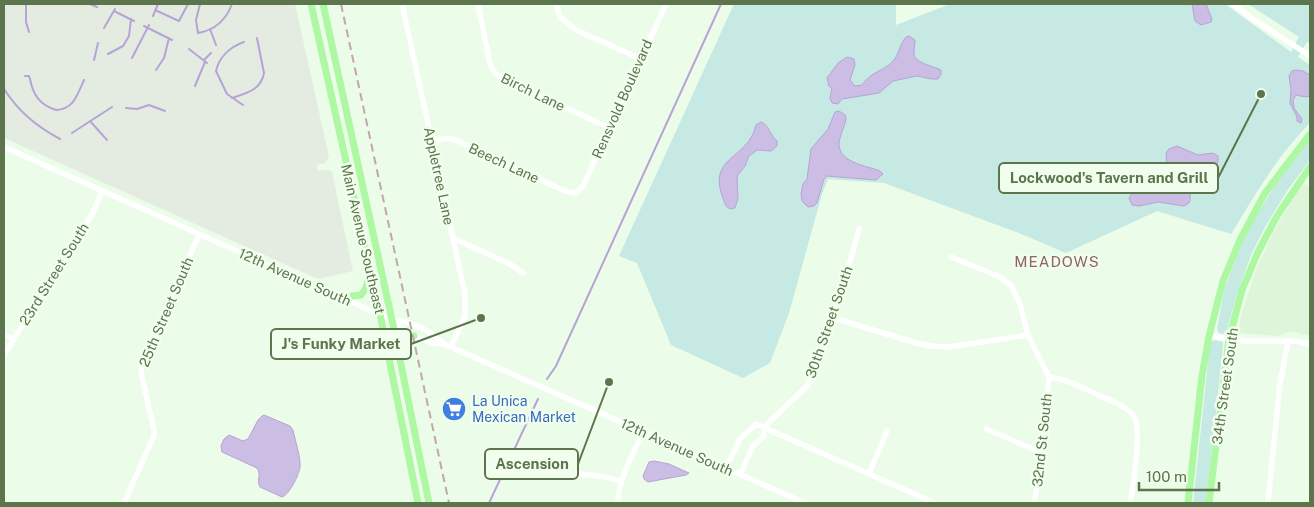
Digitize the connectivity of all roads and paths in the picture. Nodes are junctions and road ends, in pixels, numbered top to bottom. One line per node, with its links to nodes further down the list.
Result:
1 (311, 4): 21 (main road, Main Avenue Southeast)
2 (323, 4): 26 (main road, Main Avenue Southeast)
3 (402, 4): 12 (street, Appletree Lane)
4 (478, 4): 10 (street, Birch Lane)
5 (556, 4): 9 (street)
6 (666, 4): 9 (street, Rensvold Boulevard)
7 (1233, 4): 8 (street)
8 (1310, 56)
9 (641, 59): 10 (street, Rensvold Boulevard)
10 (610, 128): 16 (street, Rensvold Boulevard)
11 (1310, 134): 30 (main road, 34th Street South)
12 (432, 141): 16 (street, Beech Lane); 19 (street, Appletree Lane)
13 (4, 147): 15 (street, 12th Avenue South)
14 (1310, 167): 32 (main road, 34th Street South)
15 (102, 192): 18 (street, 12th Avenue South); 31 (street, 23rd Street South)
16 (576, 193)
17 (859, 230): 25 (street, 30th Street South)
18 (199, 235): 23 (street, 12th Avenue South); 50 (street, 25th Street South)
19 (453, 238): 22 (street); 36 (street, Appletree Lane)
20 (951, 257): 28 (street)
21 (371, 273): 23 (main road); 24 (main road, Main Avenue Southeast)
22 (523, 273)
23 (342, 297): 24 (street, 12th Avenue South)
24 (380, 314): 26 (street, 12th Avenue South); 51 (main road, Main Avenue Southeast)
25 (834, 318): 28 (street); 40 (street, 30th Street South)
26 (392, 320): 29 (street); 34 (street, 12th Avenue South); 37 (main road, Main Avenue Southeast)
27 (4, 334): 31 (street)
28 (1028, 335): 39 (street)
29 (414, 336): 34 (street); 37 (main road)
30 (1209, 336): 32 (street); 58 (main road, 34th Street South)
31 (14, 339): 38 (street, 23rd Street South)
32 (1229, 339): 33 (street); 59 (main road, 34th Street South)
33 (1288, 342): 35 (street); 60 (street)
34 (444, 344): 36 (street, 12th Avenue South)
35 (1310, 344)
36 (451, 347): 43 (street, 12th Avenue South)
37 (399, 352): 52 (main road, Main Avenue Southeast)
38 (4, 356)
39 (1049, 377): 44 (street, 32nd St South); 57 (street)
40 (764, 427): 45 (street); 47 (street); 48 (street, 30th Street South)
41 (986, 429): 44 (street)
42 (887, 431): 47 (street)
43 (643, 432): 45 (street, 12th Avenue South); 49 (street)
44 (1040, 452): 56 (street, 32nd St South)
45 (726, 468): 48 (street, 12th Avenue South)
46 (566, 472): 49 (street)
47 (869, 474): 55 (street)
48 (740, 475): 54 (street, 12th Avenue South)
49 (621, 482): 53 (street)
50 (124, 503)
51 (418, 503)
52 (429, 503)
53 (618, 503)
54 (804, 503)
55 (935, 503)
56 (1034, 503)
57 (1130, 503)
58 (1188, 503)
59 (1209, 503)
60 (1268, 503)

